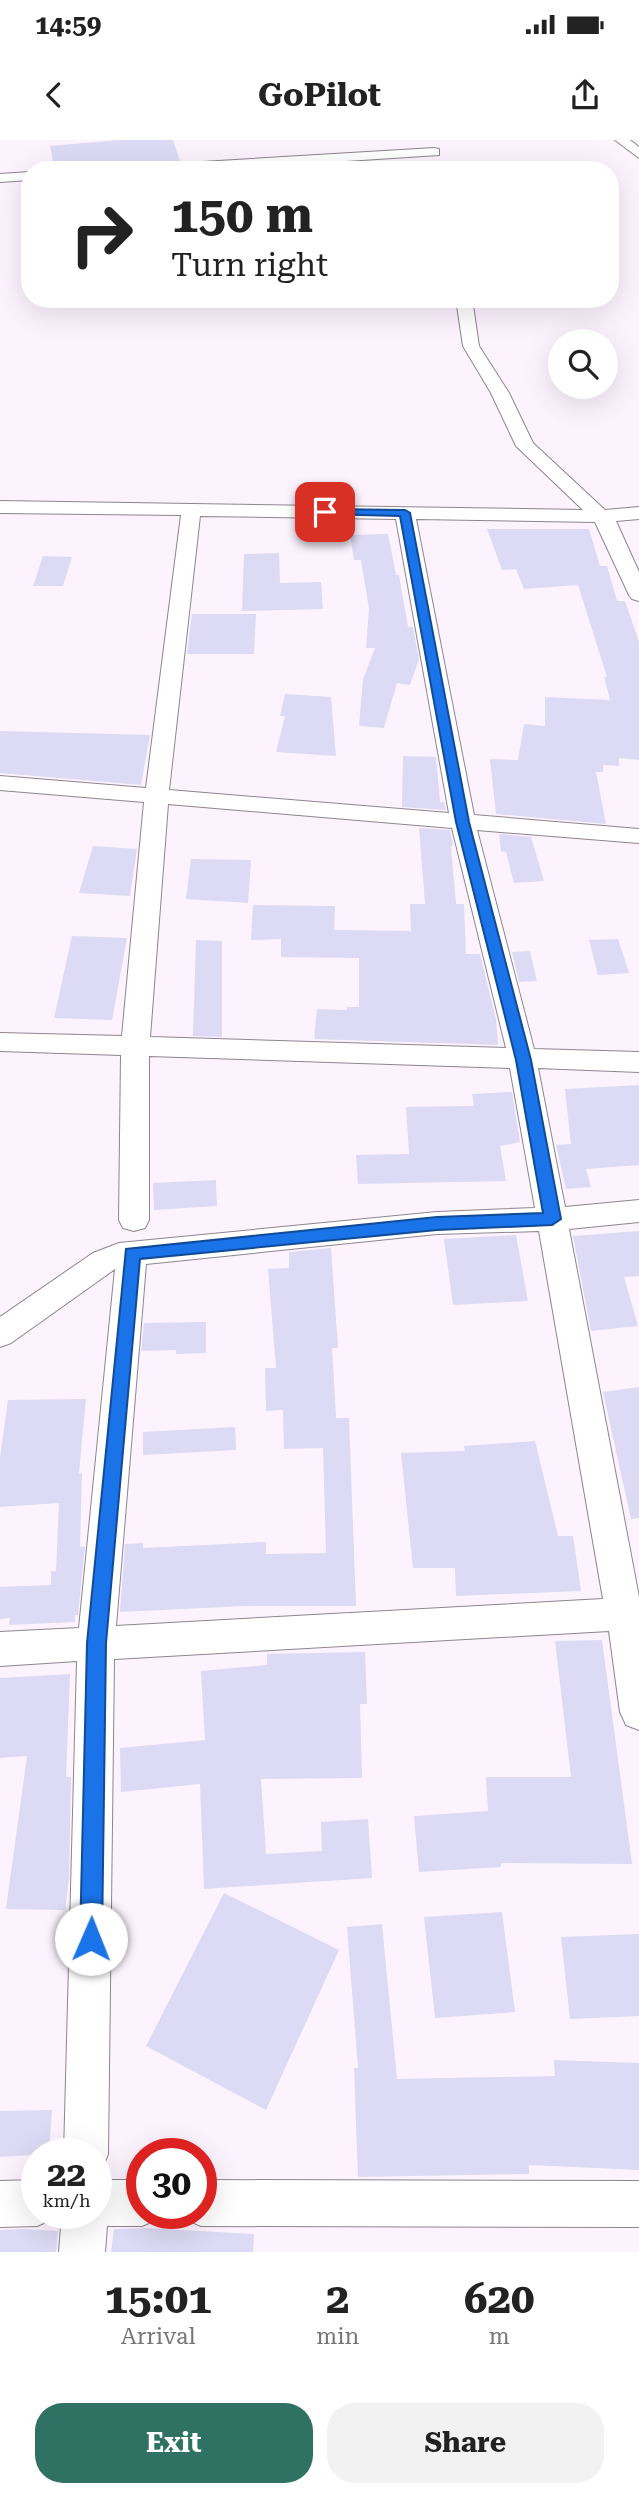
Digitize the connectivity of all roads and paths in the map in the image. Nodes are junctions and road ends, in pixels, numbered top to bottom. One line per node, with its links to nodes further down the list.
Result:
1 (622, 140): 3 (street)
2 (434, 146): 4 (street)
3 (639, 154)
4 (248, 161)
5 (21, 177): 6 (street)
6 (0, 178)
7 (465, 308): 12 (street)
8 (0, 508): 9 (street)
9 (191, 510): 10 (street); 15 (street)
10 (405, 513): 12 (street); 16 (street)
11 (639, 513): 12 (street)
12 (602, 516): 13 (street)
13 (639, 595)
14 (0, 783): 15 (street)
15 (157, 794): 16 (street); 19 (street)
16 (463, 822): 17 (street); 20 (street)
17 (639, 836)
18 (0, 1042): 19 (street)
19 (135, 1047): 20 (street); 24 (street)
20 (523, 1060): 21 (street); 23 (street)
21 (639, 1062)
22 (639, 1211): 23 (street)
23 (552, 1219): 24 (street); 26 (street)
24 (133, 1236): 25 (street); 27 (street)
25 (0, 1334)
26 (632, 1613): 27 (street); 29 (street)
27 (96, 1643): 28 (street); 30 (street)
28 (0, 1649)
29 (639, 1712)
30 (86, 2138)
31 (21, 2203): 33 (street)
32 (217, 2203): 34 (street)
33 (0, 2204)
34 (639, 2204)
35 (84, 2229): 36 (street)
36 (82, 2252)

